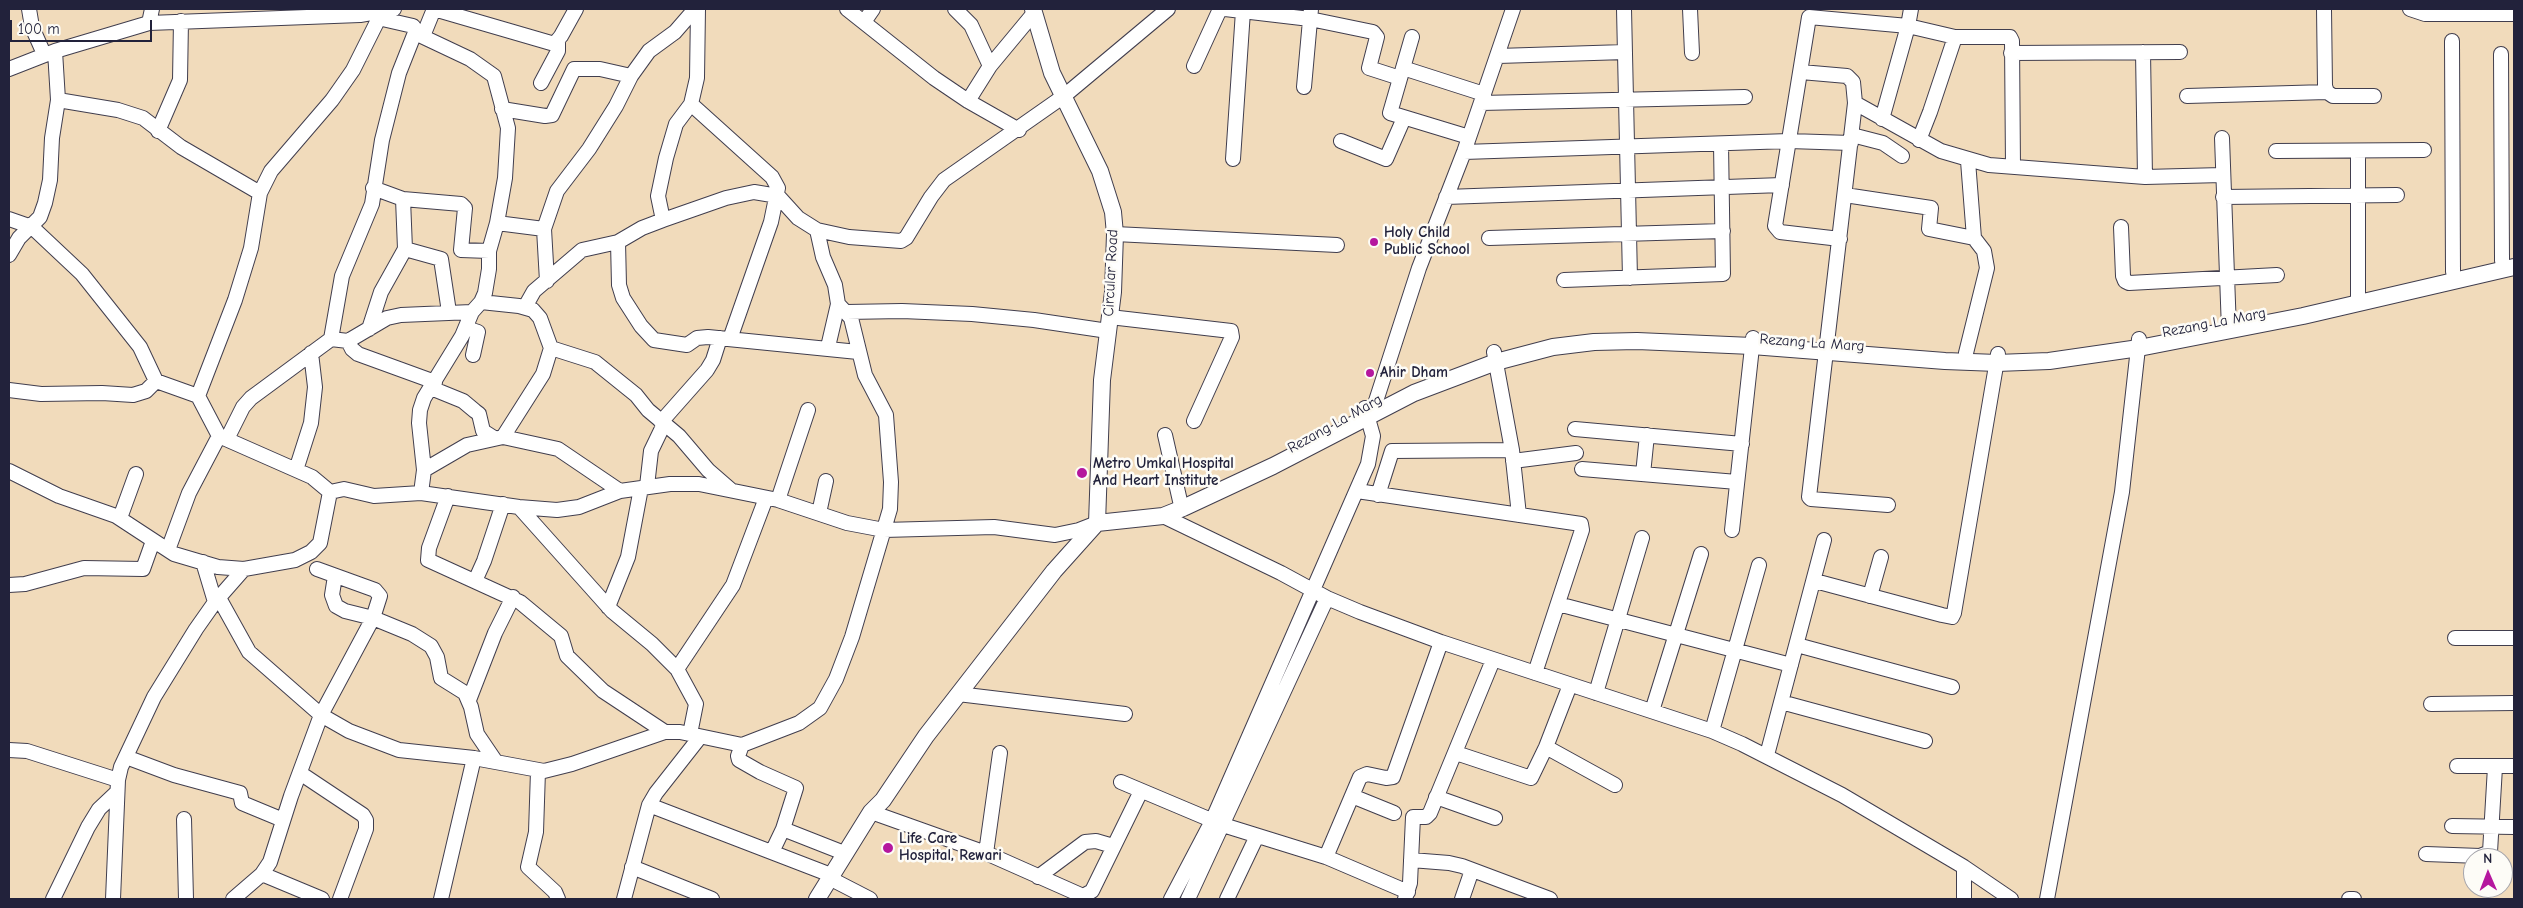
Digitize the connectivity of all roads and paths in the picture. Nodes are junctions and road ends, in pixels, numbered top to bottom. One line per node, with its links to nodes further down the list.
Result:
1 (29, 9): 32 (street)
2 (434, 9): 27 (street); 30 (street)
3 (576, 9): 30 (street)
4 (697, 9): 45 (street); 58 (street)
5 (847, 9): 25 (street)
6 (873, 9): 25 (street)
7 (955, 9): 40 (street)
8 (1168, 9): 49 (street)
9 (1220, 9): 41 (street)
10 (1226, 9): 18 (street)
11 (1513, 9): 39 (street)
12 (1624, 9): 33 (street)
13 (1690, 9): 36 (street)
14 (1911, 9): 26 (street)
15 (2324, 9): 48 (street)
16 (2410, 9): 22 (street)
17 (1034, 11): 40 (street); 49 (main road, Circular Road)
18 (1243, 11): 21 (street); 77 (street)
19 (360, 12): 20 (street); 24 (street)
20 (385, 13): 27 (street); 86 (street)
21 (1310, 14): 44 (street); 47 (street)
22 (2514, 14)
23 (151, 16): 24 (street); 32 (street)
24 (181, 21): 63 (street)
25 (864, 22): 56 (street)
26 (1908, 26): 28 (street); 43 (street); 61 (street)
27 (419, 35): 59 (street); 84 (street)
28 (1955, 37): 37 (street); 67 (street)
29 (1412, 38): 44 (street)
30 (558, 40): 46 (street)
31 (2452, 41): 113 (street)
32 (50, 52): 42 (street); 54 (street)
33 (1625, 52): 39 (street); 55 (street)
34 (2143, 52): 35 (street); 37 (street); 81 (street)
35 (2180, 52)
36 (1692, 53)
37 (2011, 53): 79 (street)
38 (2501, 54): 112 (street)
39 (1498, 56): 53 (street)
40 (990, 66): 56 (street)
41 (1194, 66)
42 (9, 69)
43 (1800, 72): 57 (street); 69 (street)
44 (1401, 73): 53 (street); 60 (street)
45 (631, 76): 59 (street); 99 (street)
46 (541, 83)
47 (1304, 87)
48 (2327, 92): 50 (street); 51 (street)
49 (1064, 96): 62 (street); 102 (main road, Circular Road)
50 (2187, 96)
51 (2374, 96)
52 (1745, 97): 55 (street)
53 (1483, 98): 55 (street); 64 (street)
54 (58, 100): 63 (street); 97 (street)
55 (1626, 100): 71 (street)
56 (968, 101): 62 (street)
57 (1856, 103): 61 (street); 66 (street)
58 (691, 104): 89 (street); 95 (street)
59 (502, 109): 96 (street)
60 (1404, 118): 64 (street); 68 (street)
61 (1882, 119): 67 (street)
62 (1019, 130): 100 (street)
63 (158, 131): 86 (street)
64 (1469, 137): 75 (street)
65 (2222, 138): 80 (street)
66 (1851, 139): 69 (street); 76 (street); 87 (street)
67 (1918, 140): 78 (street)
68 (1341, 141)
69 (1789, 141): 70 (street); 82 (street)
70 (1721, 144): 71 (street); 83 (street)
71 (1627, 148): 75 (street); 85 (street)
72 (2424, 150): 74 (street)
73 (2276, 151): 74 (street)
74 (2358, 151): 91 (street)
75 (1464, 152): 90 (street)
76 (1902, 156)
77 (1233, 159)
78 (1968, 160): 79 (street); 105 (street)
79 (2013, 167): 81 (street)
80 (2222, 175): 81 (street); 92 (street)
81 (2145, 177)
82 (1782, 186): 83 (street); 106 (street)
83 (1722, 187): 85 (street); 101 (street)
84 (373, 188): 93 (street); 128 (street)
85 (1628, 190): 90 (street); 103 (street)
86 (260, 193): 145 (street)
87 (1845, 195): 105 (street); 106 (street)
88 (2398, 195): 91 (street)
89 (778, 196): 95 (street); 100 (street); 129 (street)
90 (1446, 196): 146 (street)
91 (2358, 196): 92 (street); 119 (street)
92 (2223, 197): 115 (street)
93 (403, 199): 109 (street); 110 (street)
94 (9, 219): 97 (street)
95 (663, 220): 107 (street)
96 (497, 223): 99 (street); 110 (street)
97 (32, 227): 111 (street); 142 (street)
98 (2121, 227): 115 (street)
99 (544, 229): 118 (street)
100 (817, 230): 122 (street)
101 (1723, 231): 103 (street); 116 (street)
102 (1115, 234): 108 (street); 124 (main road, Circular Road)
103 (1629, 235): 104 (street); 116 (street)
104 (1489, 238)
105 (1974, 238): 138 (street)
106 (1840, 239): 135 (street)
107 (618, 242): 118 (street); 129 (street)
108 (1337, 245)
109 (405, 249): 123 (street); 127 (street)
110 (489, 251): 121 (street)
111 (9, 255)
112 (2510, 262): 113 (main road, Rezang La Marg); 119 (main road, Rezang La Marg)
113 (2453, 272): 119 (main road, Rezang La Marg)
114 (2277, 275): 115 (street)
115 (2226, 277): 125 (street)
116 (1630, 278): 117 (street)
117 (1564, 280)
118 (547, 281): 120 (street)
119 (2358, 298): 125 (main road, Rezang La Marg)
120 (526, 306): 121 (street); 134 (street)
121 (477, 307): 123 (street); 126 (street)
122 (842, 308): 124 (street); 133 (street); 136 (street)
123 (449, 312): 127 (street)
124 (1109, 324): 148 (street); 187 (main road, Circular Road)
125 (2228, 325): 132 (main road, Rezang La Marg)
126 (466, 328): 139 (street); 143 (street)
127 (369, 329): 130 (street)
128 (332, 339): 130 (street); 137 (street)
129 (725, 339): 133 (street); 149 (street)
130 (348, 341): 143 (street)
131 (1753, 342): 135 (main road, Rezang La Marg); 140 (main road, Rezang La Marg); 156 (street)
132 (2139, 343): 141 (main road, Rezang La Marg); 306 (street)
133 (828, 347): 136 (street)
134 (551, 348): 149 (street); 154 (street)
135 (1826, 349): 138 (main road, Rezang La Marg); 141 (main road, Rezang La Marg); 180 (street)
136 (858, 352): 188 (street)
137 (311, 353): 153 (street); 162 (street)
138 (1966, 353): 141 (main road, Rezang La Marg)
139 (474, 356)
140 (1495, 357): 146 (main road, Rezang La Marg); 160 (street)
141 (1998, 358): 207 (street)
142 (156, 381): 144 (street); 145 (street)
143 (433, 385): 154 (street); 163 (street)
144 (9, 390)
145 (198, 396): 153 (street)
146 (1370, 408): 155 (street); 157 (main road, Rezang La Marg)
147 (808, 410): 177 (street)
148 (1194, 420)
149 (662, 423): 169 (street); 170 (street)
150 (1575, 429): 152 (street)
151 (1165, 435): 178 (street)
152 (1647, 435): 156 (street); 166 (street)
153 (223, 438): 162 (street); 194 (street)
154 (499, 438): 163 (street); 171 (street)
155 (1373, 443): 158 (street); 172 (street)
156 (1742, 444): 168 (street)
157 (1303, 446): 178 (main road, Rezang La Marg); 184 (main road, Rezang La Marg)
158 (1392, 451): 160 (street); 175 (street)
159 (1576, 453): 160 (street)
160 (1512, 456): 183 (street)
161 (1582, 469): 166 (street)
162 (296, 470): 173 (street)
163 (424, 470): 174 (street)
164 (9, 471): 185 (street)
165 (136, 474): 185 (street)
166 (1643, 474): 168 (street)
167 (826, 481): 182 (street)
168 (1738, 482): 189 (street)
169 (644, 487): 170 (street); 171 (street); 212 (street)
170 (730, 490): 177 (street)
171 (620, 491): 181 (street)
172 (1357, 491): 175 (street); 206 (street)
173 (330, 492): 174 (street); 193 (street)
174 (421, 493): 176 (street)
175 (1378, 495): 183 (street)
176 (448, 496): 179 (street); 203 (street)
177 (772, 499): 182 (street); 223 (street)
178 (1180, 500): 186 (main road, Rezang La Marg)
179 (503, 504): 181 (street); 203 (street)
180 (1888, 505)
181 (519, 508): 212 (street)
182 (818, 514): 188 (street)
183 (1519, 515): 211 (street)
184 (1163, 516): 186 (main road, Rezang La Marg); 206 (street)
185 (120, 518): 192 (street)
186 (1139, 518): 187 (main road, Rezang La Marg)
187 (1096, 523): 188 (street); 228 (main road)
188 (884, 530): 240 (street)
189 (1732, 530)
190 (1642, 538): 214 (street)
191 (1824, 540): 204 (street)
192 (153, 541): 194 (street); 205 (street)
193 (320, 543): 198 (street); 201 (street)
194 (168, 550): 197 (street)
195 (1701, 554): 215 (street)
196 (1881, 557): 207 (street)
197 (203, 562): 200 (street); 210 (street)
198 (287, 562): 200 (street); 201 (street)
199 (1759, 565): 220 (street)
200 (244, 569): 210 (street)
201 (317, 570): 202 (street)
202 (335, 576): 213 (street); 213 (street)
203 (475, 581): 208 (street)
204 (1815, 581): 207 (street); 219 (street)
205 (9, 585)
206 (1313, 590): 209 (street); 266 (street)
207 (1870, 596)
208 (513, 597): 229 (street); 237 (street)
209 (1327, 598): 218 (street); 266 (street)
210 (217, 600): 235 (street); 246 (street)
211 (1558, 604): 214 (street); 224 (street)
212 (608, 607): 223 (street)
213 (373, 618): 229 (street); 235 (street)
214 (1618, 620): 215 (street); 227 (street)
215 (1676, 635): 220 (street); 233 (street)
216 (2455, 638): 217 (street)
217 (2514, 638)
218 (1441, 642): 221 (street); 258 (street)
219 (1797, 644): 222 (street); 226 (street)
220 (1736, 650): 222 (street); 236 (street)
221 (1493, 660): 224 (street); 244 (street)
222 (1791, 664): 230 (street)
223 (677, 669): 238 (street)
224 (1535, 673): 225 (street)
225 (1570, 685): 227 (street); 241 (street)
226 (1952, 687)
227 (1596, 693): 233 (street)
228 (958, 694): 234 (street); 261 (main road)
229 (469, 700): 248 (street)
230 (1781, 702): 239 (street); 245 (street)
231 (2514, 703): 232 (street)
232 (2431, 704)
233 (1652, 711): 236 (street)
234 (1125, 714)
235 (321, 715): 247 (street); 253 (street)
236 (1712, 731): 245 (street)
237 (664, 732): 238 (street); 252 (street)
238 (695, 735): 240 (street); 260 (street)
239 (1925, 741)
240 (742, 745): 270 (street)
241 (1546, 747): 244 (street); 255 (street)
242 (9, 750): 256 (street)
243 (1000, 753): 275 (street)
244 (1456, 753): 259 (street)
245 (1767, 755): 280 (street)
246 (126, 757): 256 (street); 265 (street)
247 (474, 758): 248 (street); 292 (street)
248 (496, 762): 252 (street)
249 (2457, 766): 251 (street)
250 (2514, 766): 251 (street)
251 (2496, 767): 269 (street)
252 (538, 770): 293 (street)
253 (300, 773): 265 (street); 291 (street)
254 (1121, 782): 257 (street)
255 (1615, 785)
256 (118, 786): 286 (street); 287 (street)
257 (1140, 791): 266 (street); 272 (street)
258 (1352, 796): 262 (street); 277 (street)
259 (1436, 797): 263 (street); 278 (street)
260 (649, 805): 273 (street); 279 (street)
261 (878, 809): 274 (main road); 275 (street); 284 (main road)
262 (1394, 813)
263 (1495, 818)
264 (184, 819): 288 (street)
265 (283, 820): 282 (street)
266 (1218, 823): 271 (street); 299 (street); 300 (street)
267 (2452, 826): 269 (street)
268 (2514, 826): 269 (street)
269 (2493, 827): 276 (street)
270 (783, 829): 273 (street); 274 (street)
271 (1257, 836): 277 (street); 301 (street)
272 (1113, 846): 283 (street); 283 (street)
273 (772, 852): 284 (street)
274 (844, 853): 284 (main road)
275 (986, 853): 283 (street)
276 (2426, 854)
277 (1326, 857): 285 (street)
278 (1411, 860): 281 (street); 285 (street)
279 (632, 867): 294 (street); 295 (street)
280 (1964, 867): 304 (street); 305 (street)
281 (1472, 870): 302 (street); 303 (street)
282 (262, 874): 289 (street); 290 (street)
283 (1038, 877)
284 (834, 878): 296 (main road); 297 (main road); 298 (street)
285 (1407, 896)
286 (53, 899)
287 (113, 899)
288 (186, 899)
289 (233, 899)
290 (322, 899)
291 (340, 899)
292 (441, 899)
293 (558, 899)
294 (624, 899)
295 (712, 899)
296 (817, 899)
297 (828, 899)
298 (870, 899)
299 (1171, 899)
300 (1188, 899)
301 (1227, 899)
302 (1462, 899)
303 (1550, 899)
304 (1964, 899)
305 (2011, 899)
306 (2047, 899)
307 (2349, 899): 308 (street)
308 (2354, 899)

